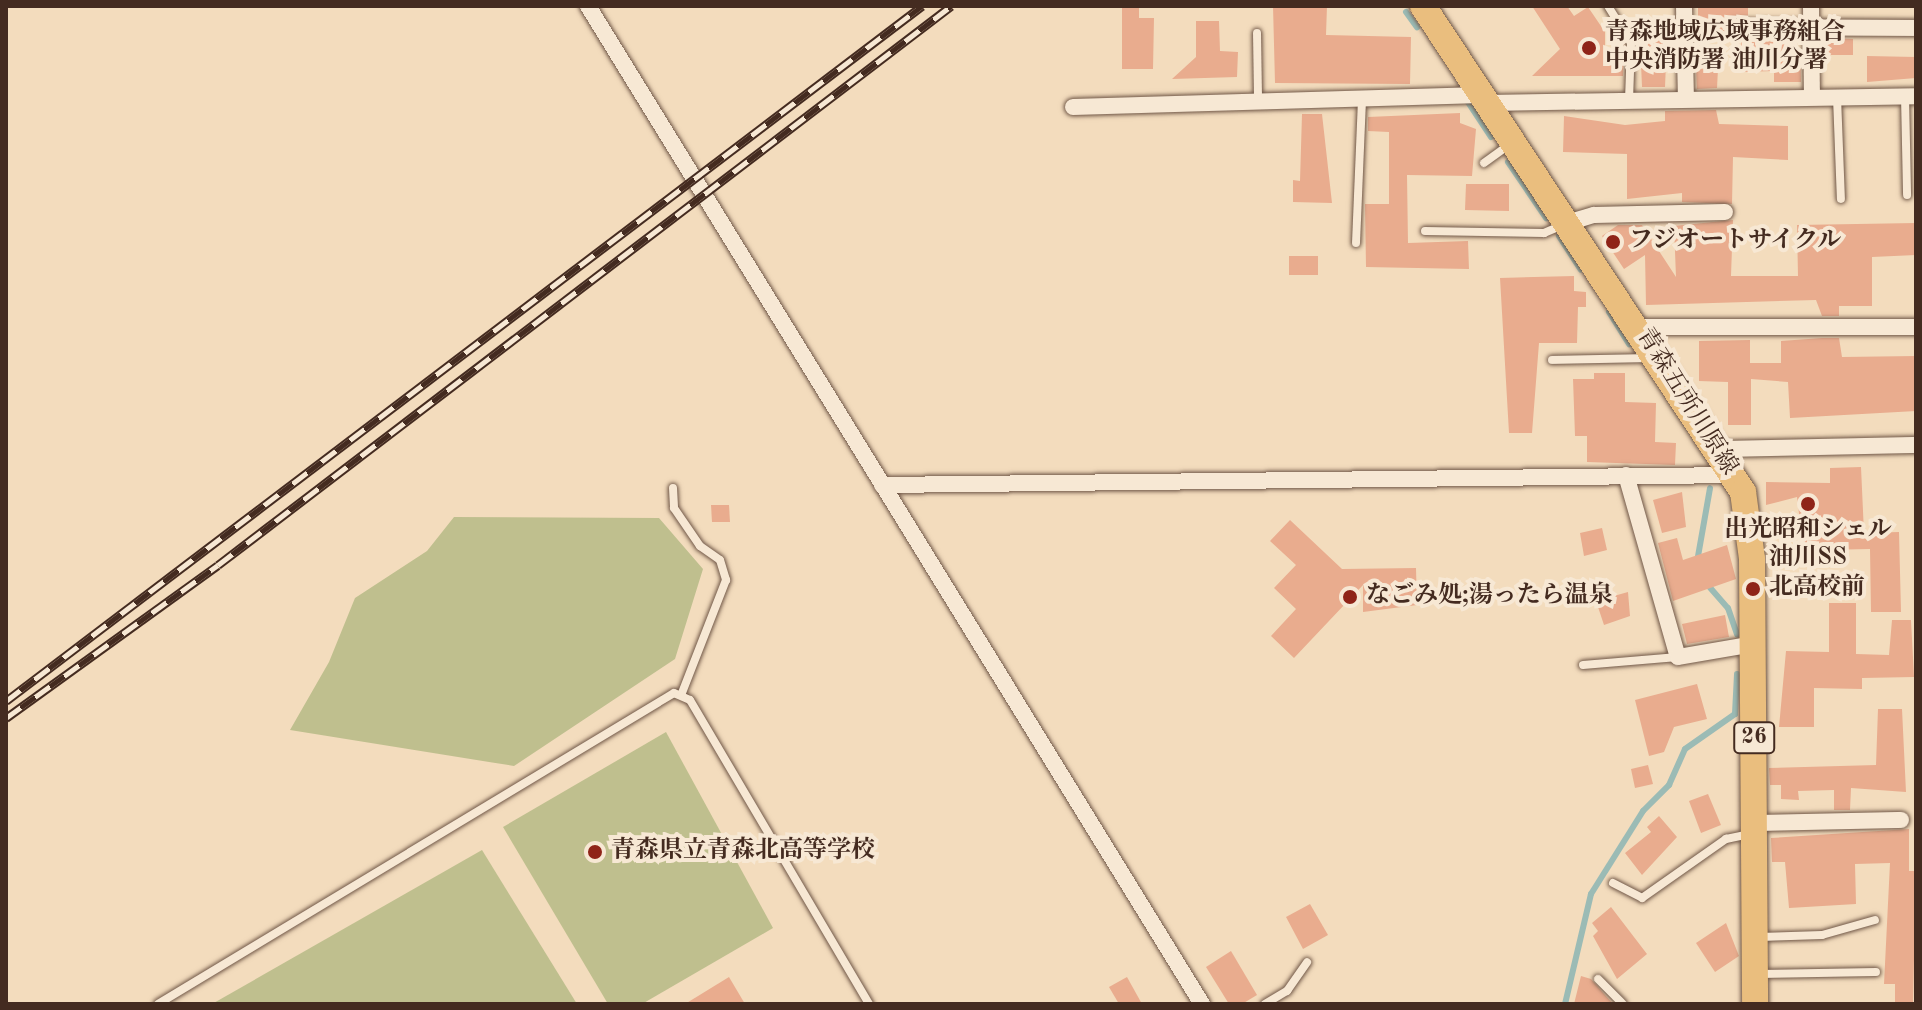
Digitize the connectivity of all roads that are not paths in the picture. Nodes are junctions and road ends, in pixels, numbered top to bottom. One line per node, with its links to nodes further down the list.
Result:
1 (588, 6): 35 (street)
2 (1423, 6): 15 (main road, 青森五所川原線 / 26)
3 (1608, 6): 16 (lane)
4 (1684, 6): 14 (street)
5 (1811, 6): 7 (street)
6 (1736, 27): 7 (street)
7 (1811, 28): 8 (street); 12 (street)
8 (1916, 28)
9 (1257, 33): 17 (lane)
10 (1910, 96): 13 (street); 21 (lane)
11 (1362, 97): 15 (street); 17 (street); 26 (lane)
12 (1812, 97): 13 (street); 14 (street)
13 (1837, 97): 22 (lane)
14 (1686, 98): 16 (street)
15 (1484, 99): 16 (street); 19 (main road, 青森五所川原線 / 26)
16 (1629, 99)
17 (1258, 100): 18 (street)
18 (1073, 107)
19 (1513, 143): 20 (lane); 24 (main road, 青森五所川原線 / 26)
20 (1484, 163)
21 (1907, 195)
22 (1841, 199)
23 (1725, 212): 24 (street)
24 (1567, 223): 25 (lane); 27 (main road, 青森五所川原線 / 26)
25 (1425, 231)
26 (1356, 243)
27 (1639, 327): 28 (street); 29 (main road, 青森五所川原線 / 26)
28 (1916, 327)
29 (1659, 358): 30 (lane); 32 (main road, 青森五所川原線 / 26)
30 (1552, 360)
31 (1916, 445): 32 (street)
32 (1720, 449): 34 (main road, 青森五所川原線 / 26)
33 (1626, 475): 34 (street); 35 (street); 38 (street)
34 (1733, 475): 37 (main road, 青森五所川原線 / 26)
35 (882, 485): 52 (street)
36 (673, 488): 40 (lane)
37 (1754, 644): 38 (street); 42 (main road, 青森五所川原線 / 26)
38 (1678, 657): 39 (lane)
39 (1583, 665)
40 (682, 693): 50 (lane); 51 (lane)
41 (1901, 820): 42 (street)
42 (1754, 828): 43 (lane); 45 (main road, 青森五所川原線 / 26)
43 (1613, 883)
44 (1875, 920): 45 (lane)
45 (1755, 937): 48 (main road, 青森五所川原線 / 26)
46 (1307, 962): 53 (lane)
47 (1876, 972): 48 (lane)
48 (1755, 974): 55 (main road, 青森五所川原線 / 26)
49 (1598, 979): 54 (lane)
50 (158, 1004)
51 (869, 1004)
52 (1202, 1004)
53 (1265, 1004)
54 (1623, 1004)
55 (1755, 1004)

